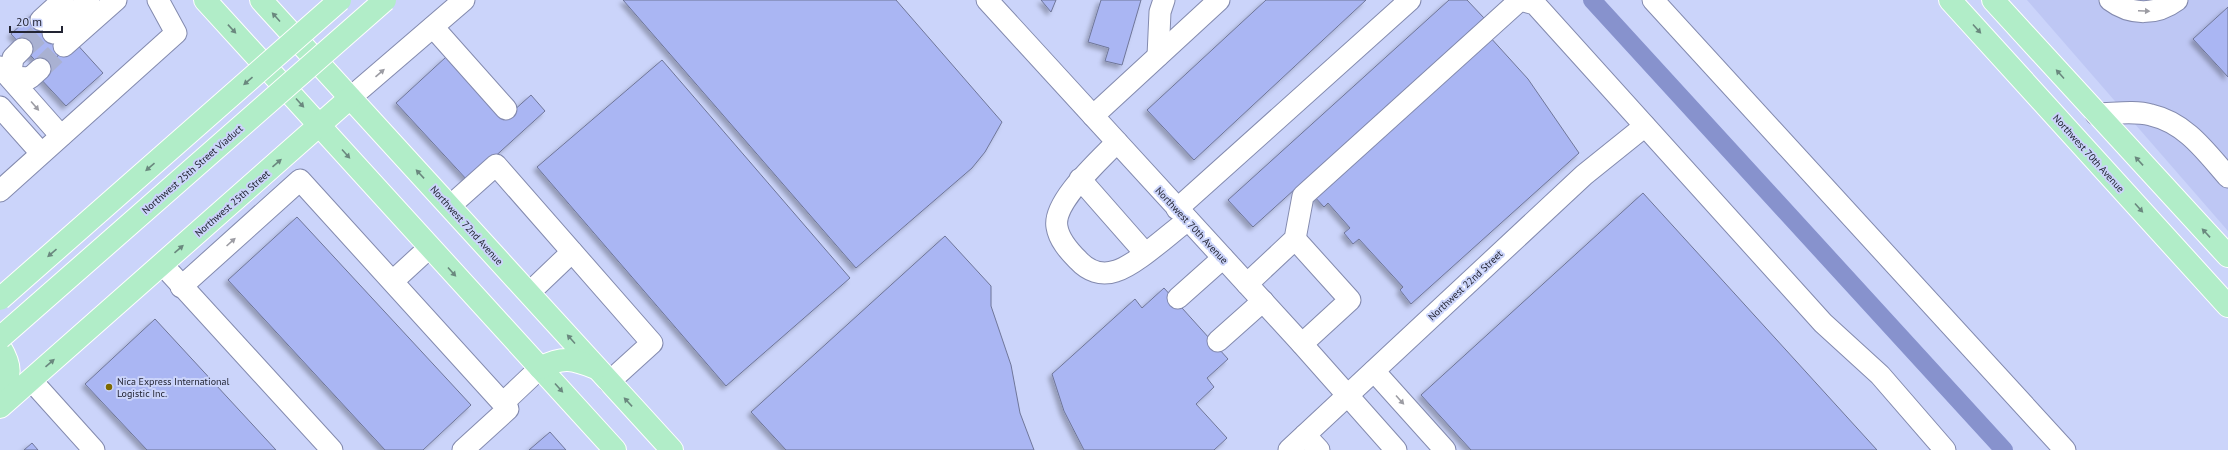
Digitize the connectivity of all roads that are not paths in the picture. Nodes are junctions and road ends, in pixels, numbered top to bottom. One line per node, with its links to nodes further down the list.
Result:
1 (63, 0): 23 (street)
2 (76, 0): 23 (street)
3 (89, 0): 23 (street)
4 (103, 0): 23 (street)
5 (116, 0): 23 (street)
6 (158, 0): 36 (street)
7 (205, 0): 28 (main road, one-way to 28)
8 (261, 0): 24 (main road, Northwest 72nd Avenue, one-way to 8)
9 (340, 0): 56 (main road, one-way to 56, bridge)
10 (374, 0): 24 (street)
11 (385, 0): 60 (main road, Northwest 25th Street Viaduct, bridge)
12 (464, 0): 22 (street, Northwest 25th Street)
13 (987, 0): 33 (street, Northwest 70th Avenue)
14 (1164, 0): 25 (street)
15 (1219, 0): 25 (street)
16 (1410, 0): 43 (street)
17 (1653, 0): 83 (street)
18 (1950, 0): 58 (main road, Northwest 70th Avenue, one-way to 58)
19 (2110, 0): 20 (street, one-way to 20)
20 (2177, 0)
21 (2000, 5): 32 (main road, one-way to 21)
22 (433, 27): 29 (street, Northwest 25th Street, one-way to 22); 31 (street)
23 (53, 33)
24 (310, 54): 28 (main road); 29 (main road, Northwest 72nd Avenue)
25 (1158, 56): 33 (street)
26 (0, 57): 27 (street)
27 (5, 72): 36 (street, one-way to 36)
28 (279, 81): 34 (main road, one-way to 34); 59 (main road)
29 (350, 98): 34 (main road, Northwest 25th Street); 42 (main road, Northwest 72nd Avenue, one-way to 29)
30 (0, 107): 38 (street)
31 (506, 109)
32 (2096, 114): 39 (street); 48 (main road, one-way to 32)
33 (1093, 116): 37 (street, Northwest 70th Avenue)
34 (320, 126): 45 (main road, one-way to 45); 50 (main road, Northwest 25th Street, one-way to 34)
35 (1645, 126): 44 (street); 65 (street, Northwest 22nd Street); 82 (street)
36 (61, 136): 38 (street)
37 (1117, 142): 40 (street); 43 (street, Northwest 70th Avenue)
38 (41, 153): 41 (street)
39 (2228, 177)
40 (1080, 179): 47 (street); 47 (street)
41 (0, 191)
42 (450, 206): 46 (street); 54 (main road, Northwest 72nd Avenue)
43 (1182, 215): 47 (street); 49 (street, Northwest 70th Avenue)
44 (1295, 239): 52 (street); 62 (street)
45 (430, 247): 51 (street); 64 (main road, one-way to 64)
46 (572, 252): 54 (street); 66 (street)
47 (1145, 252)
48 (2228, 256)
49 (1223, 258): 52 (street, Northwest 70th Avenue); 55 (street)
50 (162, 264): 53 (street); 67 (main road, Northwest 25th Street, one-way to 50)
51 (393, 281): 53 (street, one-way to 51); 70 (street)
52 (1247, 284): 57 (street, Northwest 70th Avenue)
53 (181, 287): 74 (street)
54 (529, 293): 66 (main road, Northwest 72nd Avenue, one-way to 54)
55 (1178, 298)
56 (0, 299)
57 (1263, 302): 61 (street); 62 (street, Northwest 70th Avenue)
58 (2228, 306)
59 (0, 326)
60 (0, 338)
61 (1218, 341)
62 (1302, 344): 69 (street, Northwest 70th Avenue)
63 (0, 347): 68 (main road)
64 (540, 368): 66 (main road); 70 (street); 76 (main road, one-way to 76)
65 (1374, 371): 69 (street, Northwest 22nd Street); 81 (street, one-way to 81)
66 (603, 375): 77 (main road, Northwest 72nd Avenue, one-way to 66)
67 (31, 380): 71 (main road, Northwest 25th Street); 73 (street)
68 (0, 395)
69 (1347, 395): 72 (street, Northwest 22nd Street); 80 (street, Northwest 70th Avenue)
70 (503, 403): 75 (street)
71 (0, 407)
72 (1305, 435): 78 (street, Northwest 22nd Street); 79 (street)
73 (94, 450)
74 (332, 450)
75 (463, 450)
76 (615, 450)
77 (672, 450)
78 (1289, 450)
79 (1319, 450)
80 (1396, 450)
81 (1445, 450)
82 (1945, 450)
83 (2065, 450)

